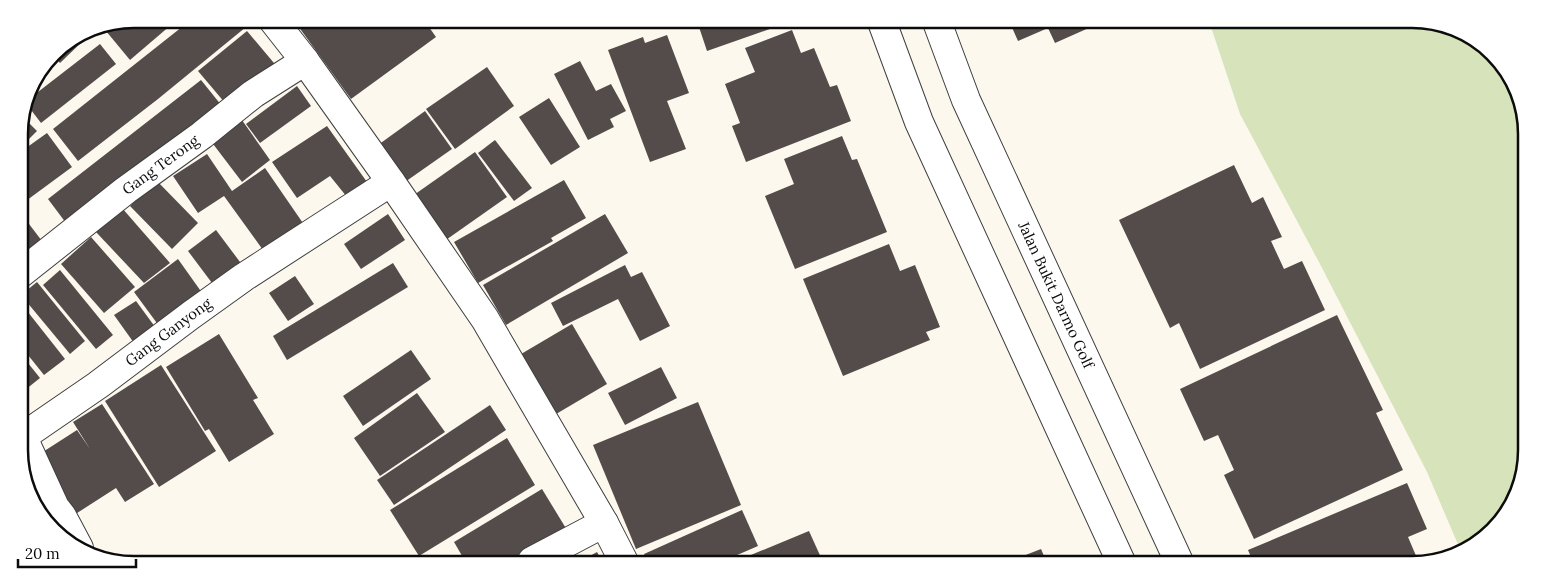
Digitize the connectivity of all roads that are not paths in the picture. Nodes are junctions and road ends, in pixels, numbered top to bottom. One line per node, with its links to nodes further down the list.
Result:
1 (279, 28): 4 (street)
2 (884, 28): 14 (street)
3 (939, 28): 15 (street, Jalan Bukit Darmo Golf)
4 (305, 61): 5 (street); 6 (street, Gang Terong)
5 (391, 182): 7 (street, Gang Ganyong); 10 (street)
6 (28, 268)
7 (28, 435)
8 (28, 449): 9 (street, Gang Ganyong)
9 (48, 510): 11 (street, Gang Ganyong)
10 (604, 523): 12 (street); 13 (street)
11 (74, 538)
12 (541, 556)
13 (621, 556)
14 (1118, 556)
15 (1176, 556)

